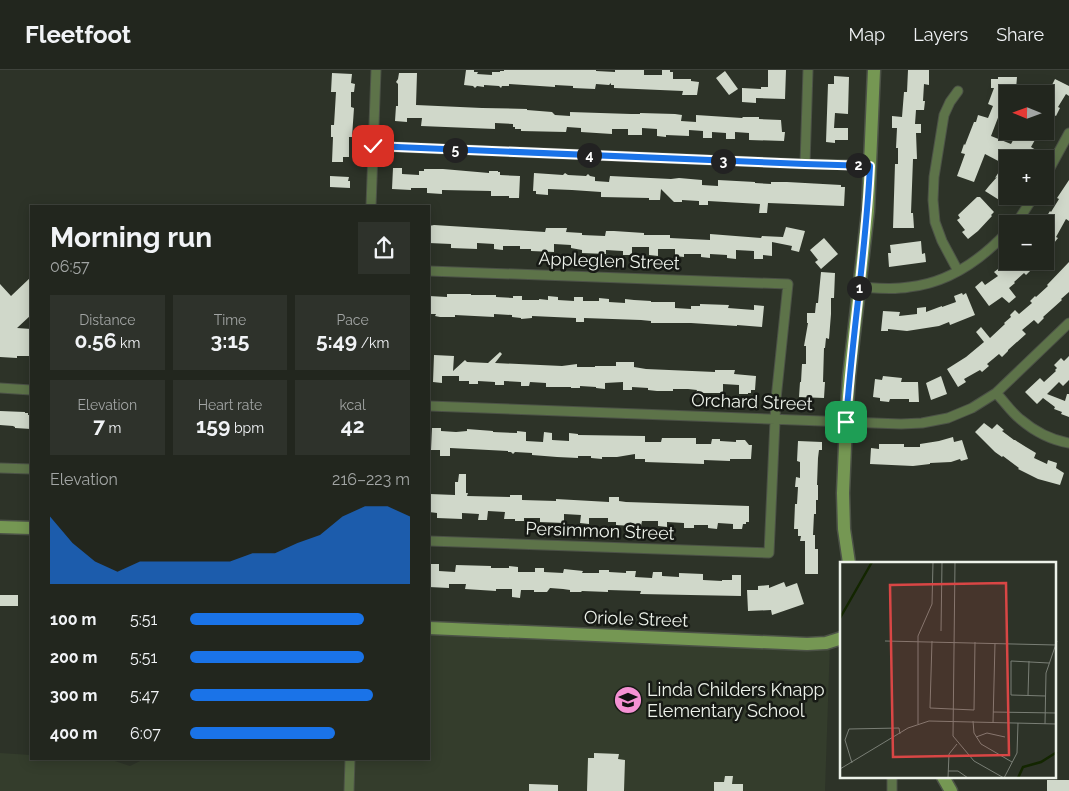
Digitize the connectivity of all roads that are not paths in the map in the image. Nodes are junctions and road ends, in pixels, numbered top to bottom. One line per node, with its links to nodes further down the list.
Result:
1 (376, 70): 6 (street)
2 (808, 70): 8 (street)
3 (874, 70): 9 (street)
4 (958, 91): 13 (street)
5 (1069, 134): 7 (street)
6 (373, 146): 8 (street); 10 (street)
7 (1054, 161)
8 (805, 164): 9 (street)
9 (870, 166): 14 (street)
10 (371, 205)
11 (999, 239): 13 (street)
12 (430, 271): 20 (street, Appleglen Street)
13 (958, 271): 14 (street)
14 (859, 287): 21 (street)
15 (1069, 323): 18 (street, Orchard Street)
16 (0, 388): 17 (street)
17 (30, 390)
18 (996, 393): 21 (street, Orchard Street); 22 (street)
19 (430, 406): 20 (street, Orchard Street)
20 (775, 419): 21 (street, Orchard Street); 27 (street, Persimmon Street)
21 (846, 422): 28 (street)
22 (1069, 444)
23 (0, 468): 24 (street)
24 (30, 470)
25 (0, 527): 26 (street)
26 (30, 528)
27 (430, 541)
28 (849, 562)
29 (430, 628): 30 (street, Oriole Street)
30 (840, 639)
31 (350, 760): 34 (street)
32 (892, 778): 35 (street)
33 (944, 778): 36 (street)
34 (349, 791)
35 (892, 791)
36 (951, 791)

